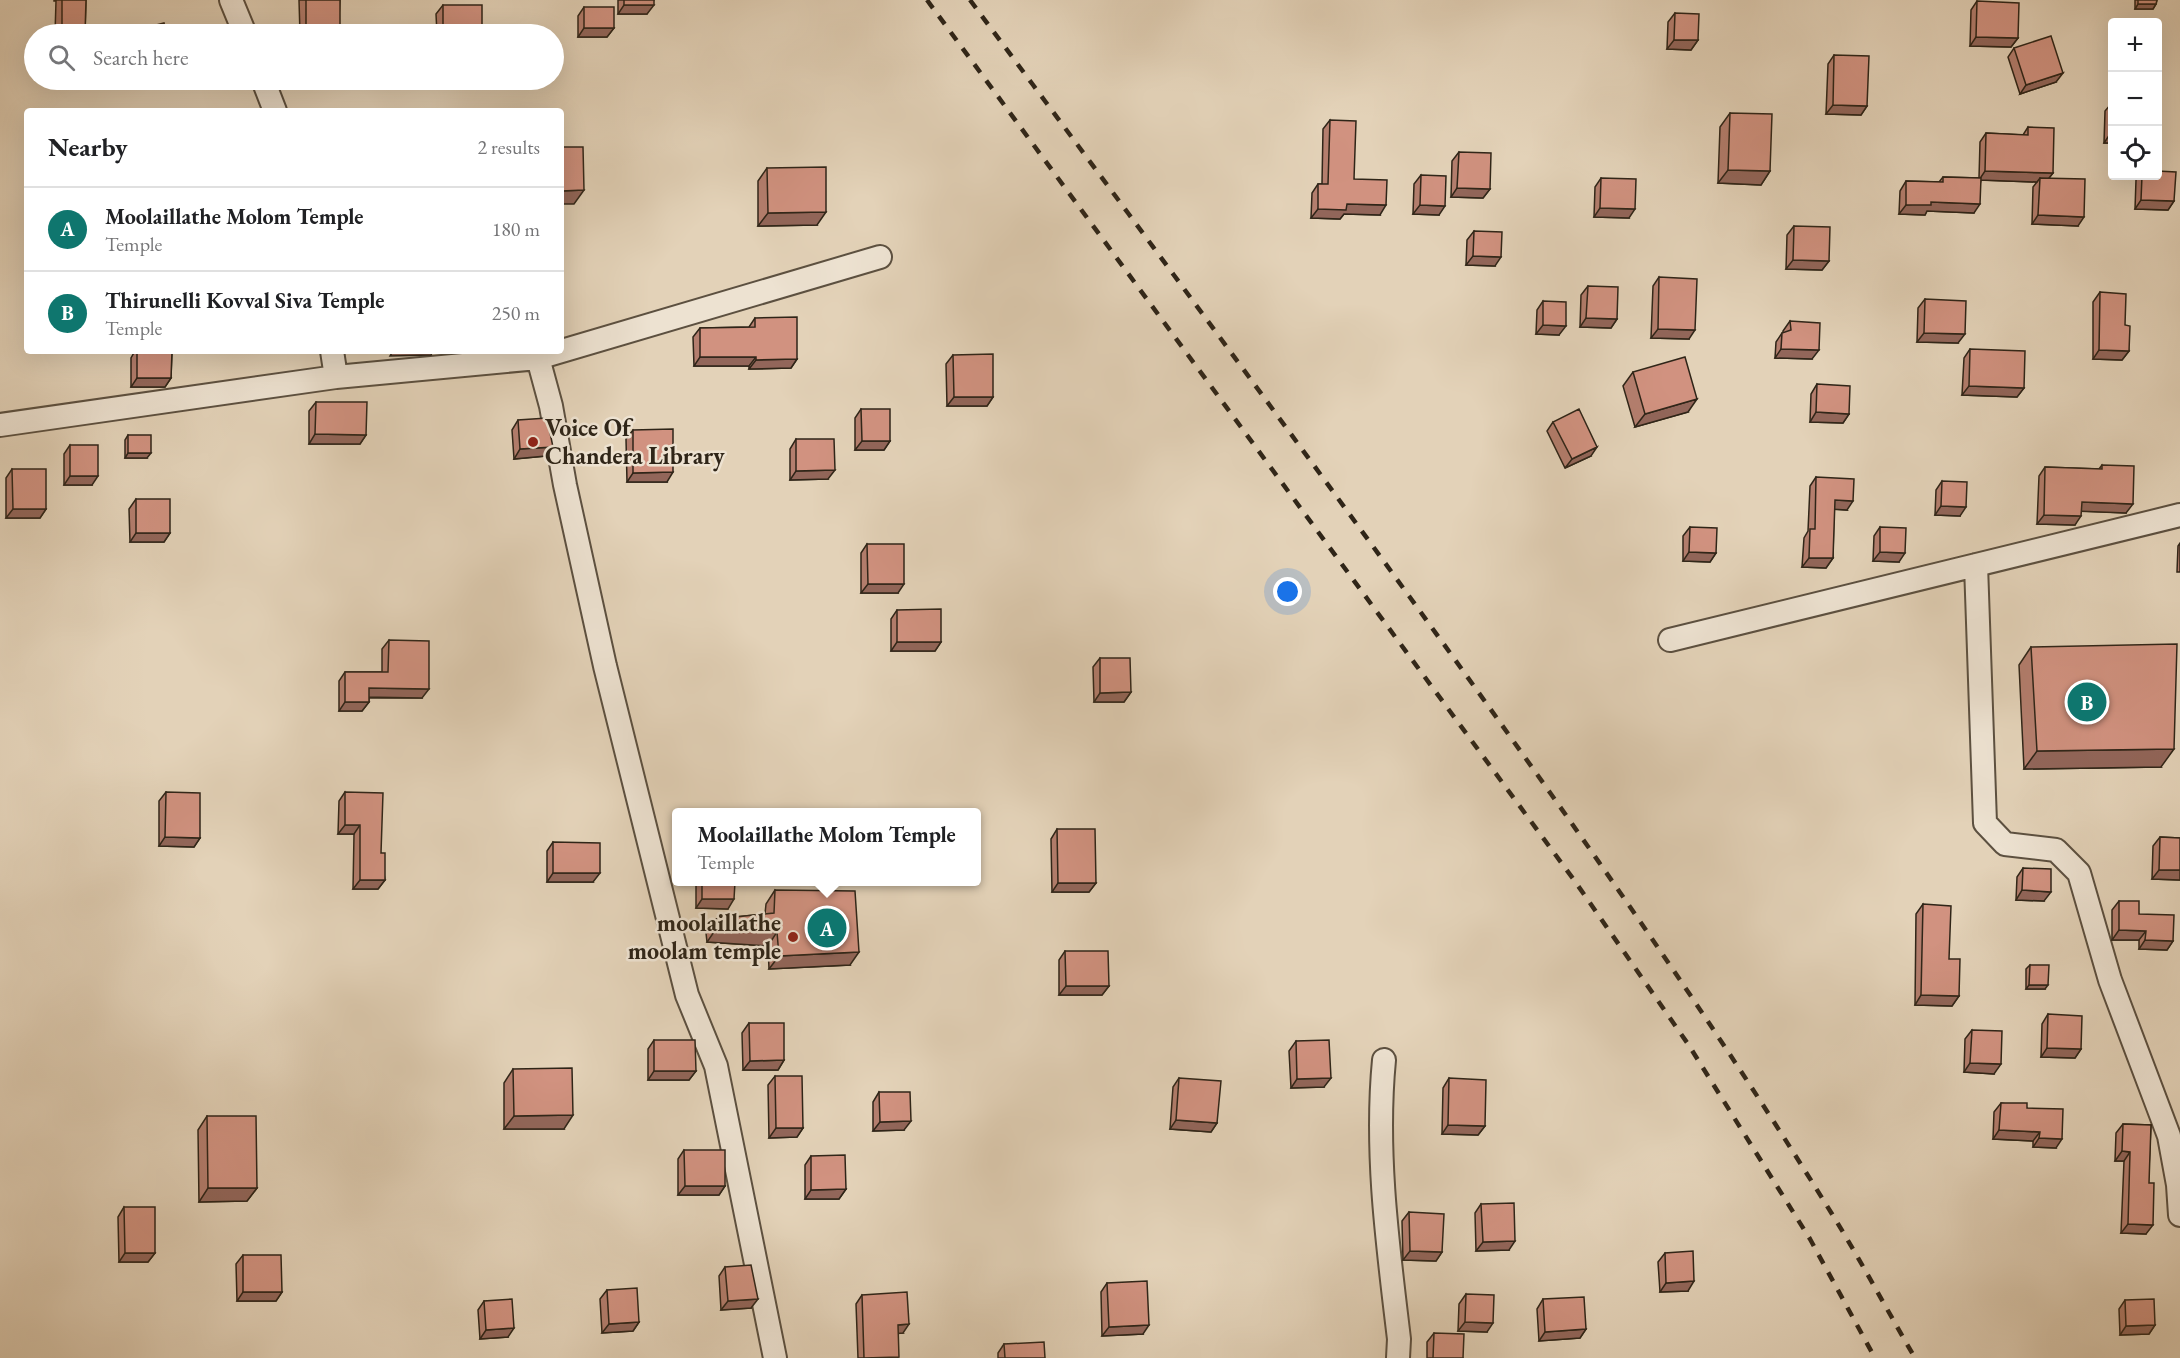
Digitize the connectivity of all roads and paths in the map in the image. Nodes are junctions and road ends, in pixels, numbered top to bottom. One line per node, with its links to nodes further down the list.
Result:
1 (231, 0): 2 (street)
2 (241, 24)
3 (266, 90): 4 (street)
4 (274, 108)
5 (880, 257): 6 (street)
6 (564, 350)
7 (332, 354): 10 (street)
8 (552, 354): 9 (street)
9 (538, 358): 10 (street); 17 (street)
10 (336, 377): 11 (street)
11 (0, 425)
12 (2180, 515): 13 (street)
13 (1976, 565): 14 (street); 16 (street)
14 (1670, 640)
15 (1384, 1060): 18 (street)
16 (2180, 1215)
17 (775, 1358)
18 (1398, 1358)

